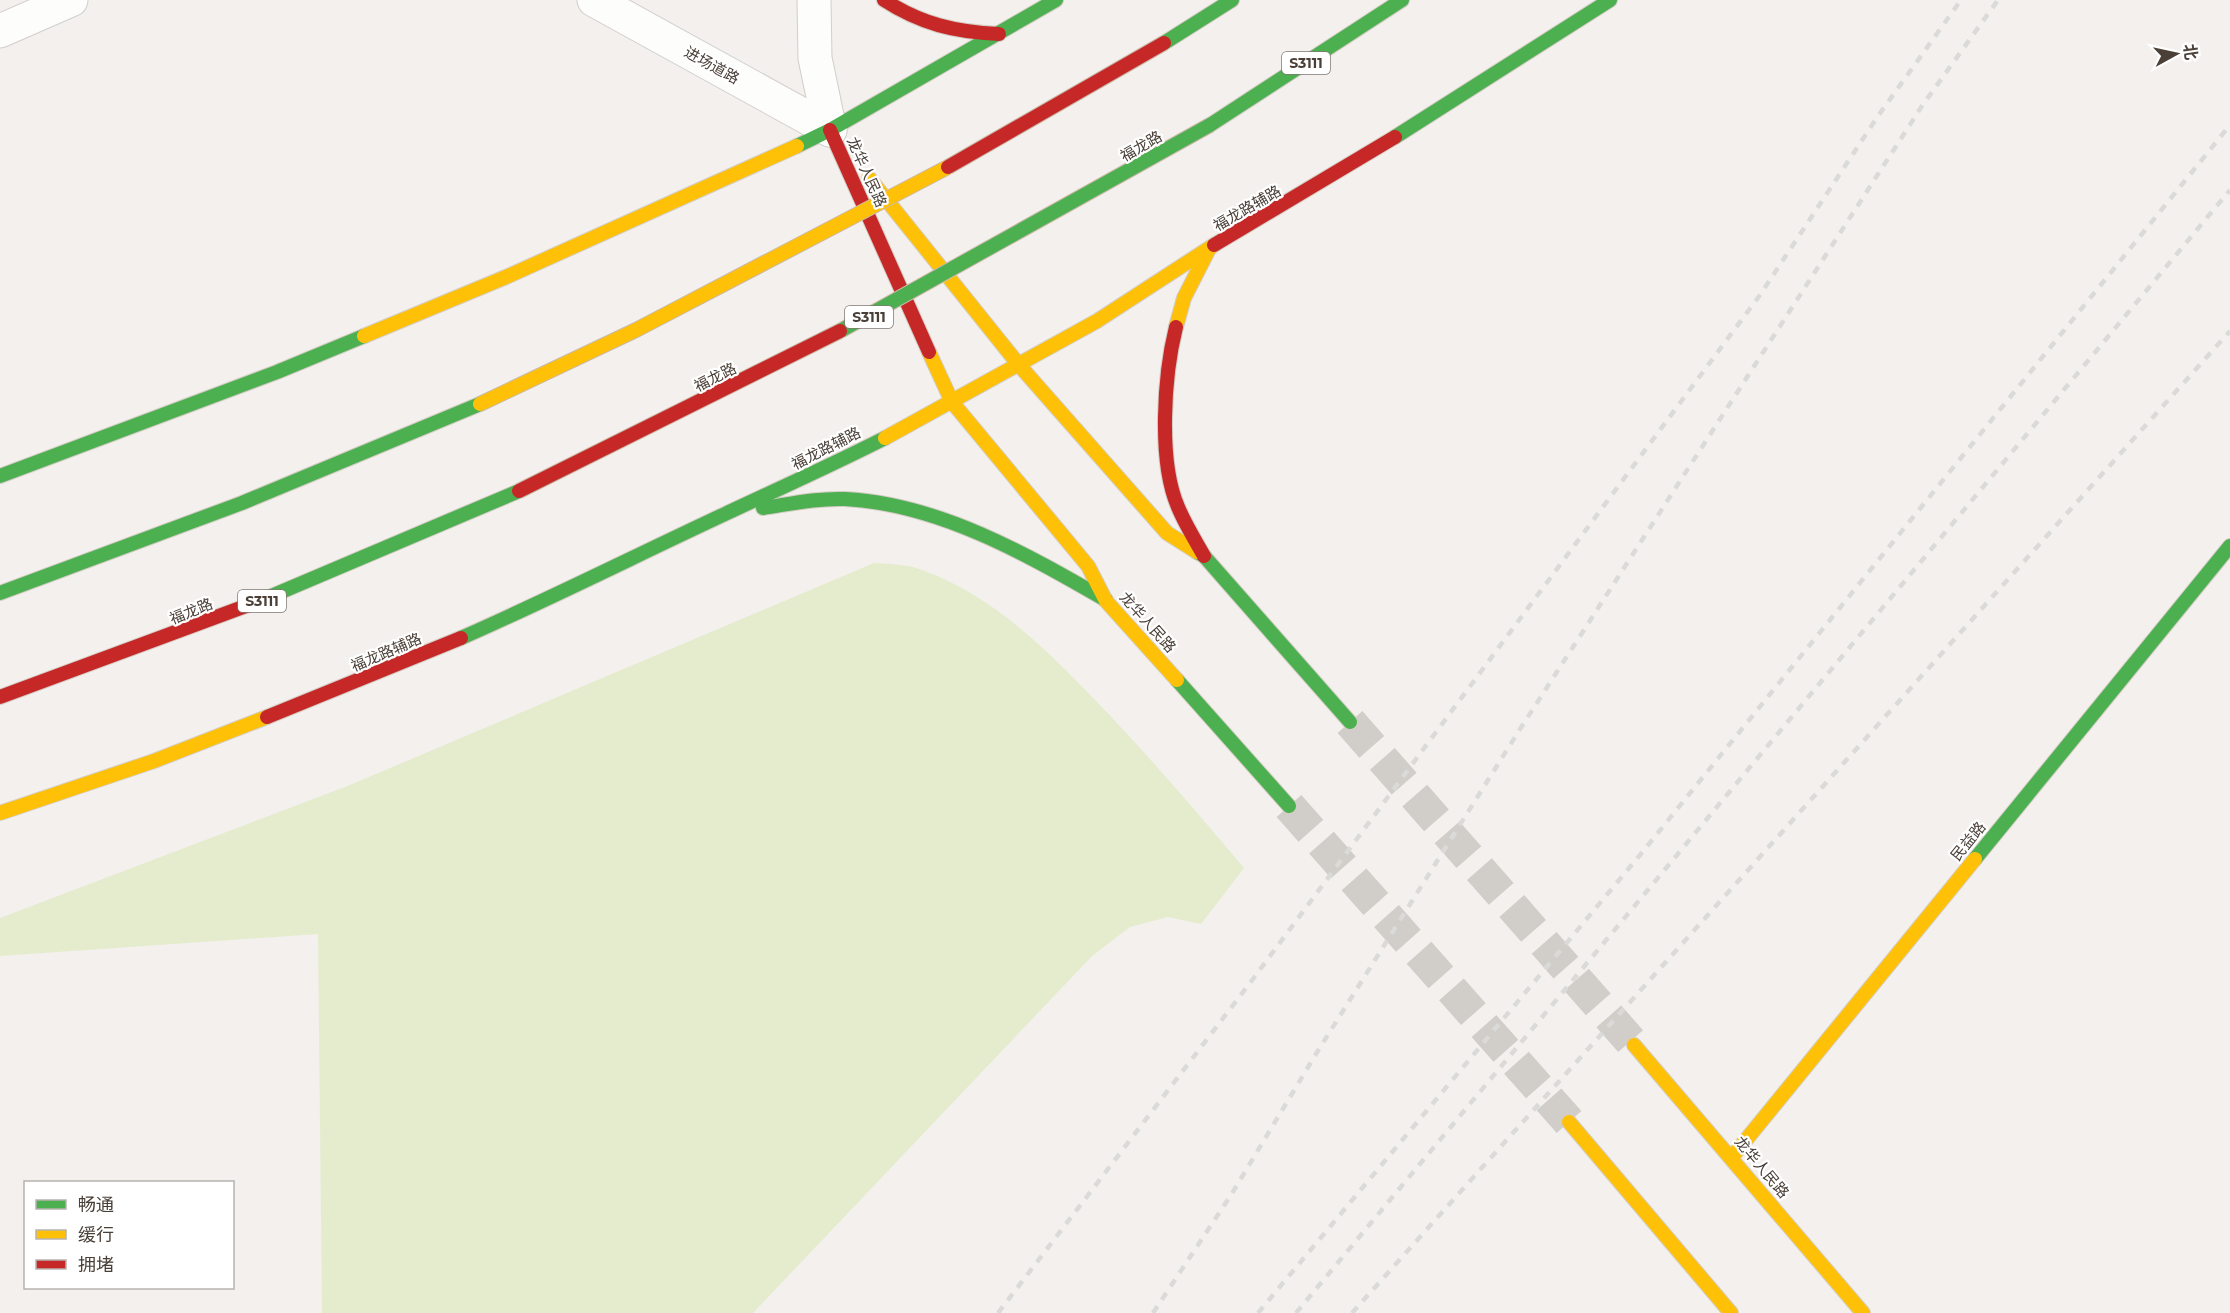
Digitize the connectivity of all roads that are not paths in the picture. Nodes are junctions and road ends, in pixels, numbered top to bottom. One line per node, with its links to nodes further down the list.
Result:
1 (70, 0): 9 (street)
2 (594, 0): 11 (street, 进场道路)
3 (814, 0): 11 (street)
4 (884, 0): 10 (main road)
5 (1056, 0): 10 (main road)
6 (1232, 0): 19 (main road, bridge)
7 (1402, 0): 21 (main road, 福龙路 / S3111, bridge)
8 (1610, 0): 12 (main road, 福龙路辅路)
9 (0, 31)
10 (999, 34): 11 (main road)
11 (830, 130): 13 (main road, 龙华人民路); 14 (main road, 龙华人民路); 15 (main road)
12 (1209, 248): 13 (main road, 福龙路辅路); 18 (main road)
13 (1019, 365): 14 (main road, 福龙路辅路); 18 (main road, 龙华人民路)
14 (952, 402): 16 (main road, 福龙路辅路); 20 (main road, 龙华人民路)
15 (0, 476)
16 (725, 514): 20 (main road); 24 (main road, 福龙路辅路)
17 (2230, 546): 27 (main road, 民益路)
18 (1204, 556): 22 (main road, 龙华人民路)
19 (0, 593)
20 (1106, 601): 23 (main road, 龙华人民路)
21 (0, 697)
22 (1350, 722)
23 (1289, 806)
24 (0, 813)
25 (1634, 1045): 27 (main road, 龙华人民路)
26 (1569, 1122): 28 (main road)
27 (1732, 1157): 29 (main road, 龙华人民路)
28 (1731, 1313)
29 (1863, 1313)

